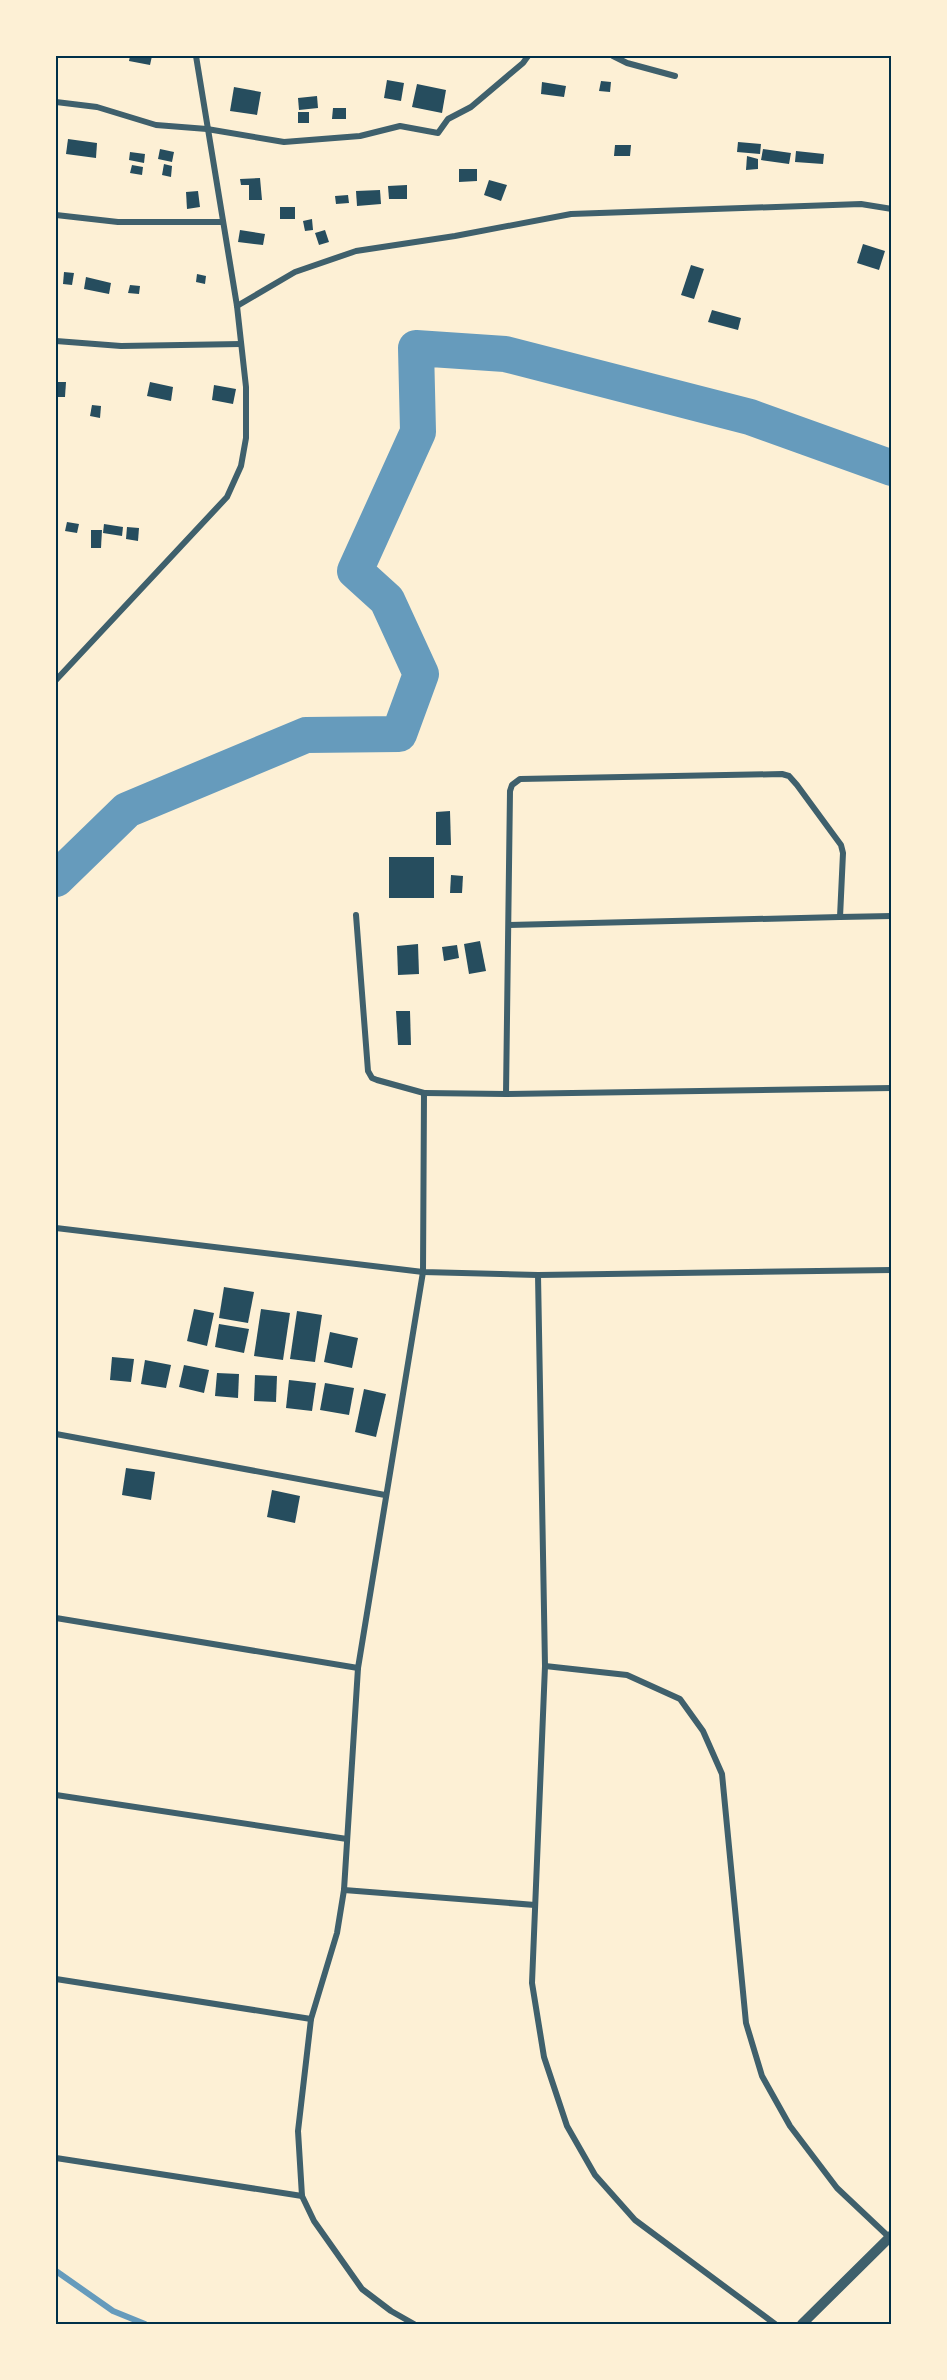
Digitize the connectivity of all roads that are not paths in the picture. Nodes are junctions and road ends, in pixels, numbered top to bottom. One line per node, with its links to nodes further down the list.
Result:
1 (196, 56): 6 (street)
2 (528, 56): 6 (street)
3 (613, 56): 4 (street)
4 (675, 76)
5 (56, 102): 6 (street)
6 (207, 129): 9 (street)
7 (891, 209): 10 (street)
8 (56, 215): 9 (street)
9 (223, 222): 10 (street)
10 (237, 306): 12 (street)
11 (56, 341): 12 (street)
12 (241, 344): 13 (street)
13 (56, 680)
14 (356, 915): 19 (street)
15 (840, 916): 16 (street); 17 (street); 17 (street)
16 (891, 916)
17 (509, 925): 20 (street)
18 (891, 1088): 20 (street)
19 (424, 1093): 20 (street); 23 (street)
20 (506, 1094)
21 (56, 1228): 23 (street)
22 (891, 1270): 24 (street)
23 (423, 1272): 24 (street); 26 (street)
24 (538, 1275): 28 (street)
25 (56, 1434): 26 (street)
26 (385, 1495): 29 (street)
27 (56, 1618): 29 (street)
28 (545, 1666): 33 (street); 38 (street)
29 (358, 1668): 31 (street)
30 (56, 1795): 31 (street)
31 (347, 1839): 32 (street)
32 (344, 1890): 33 (street); 35 (street)
33 (535, 1905): 40 (street)
34 (56, 1979): 35 (street)
35 (311, 2019): 37 (street)
36 (56, 2158): 37 (street)
37 (302, 2196): 39 (street)
38 (891, 2237): 41 (street)
39 (414, 2325)
40 (775, 2325)
41 (802, 2325)

